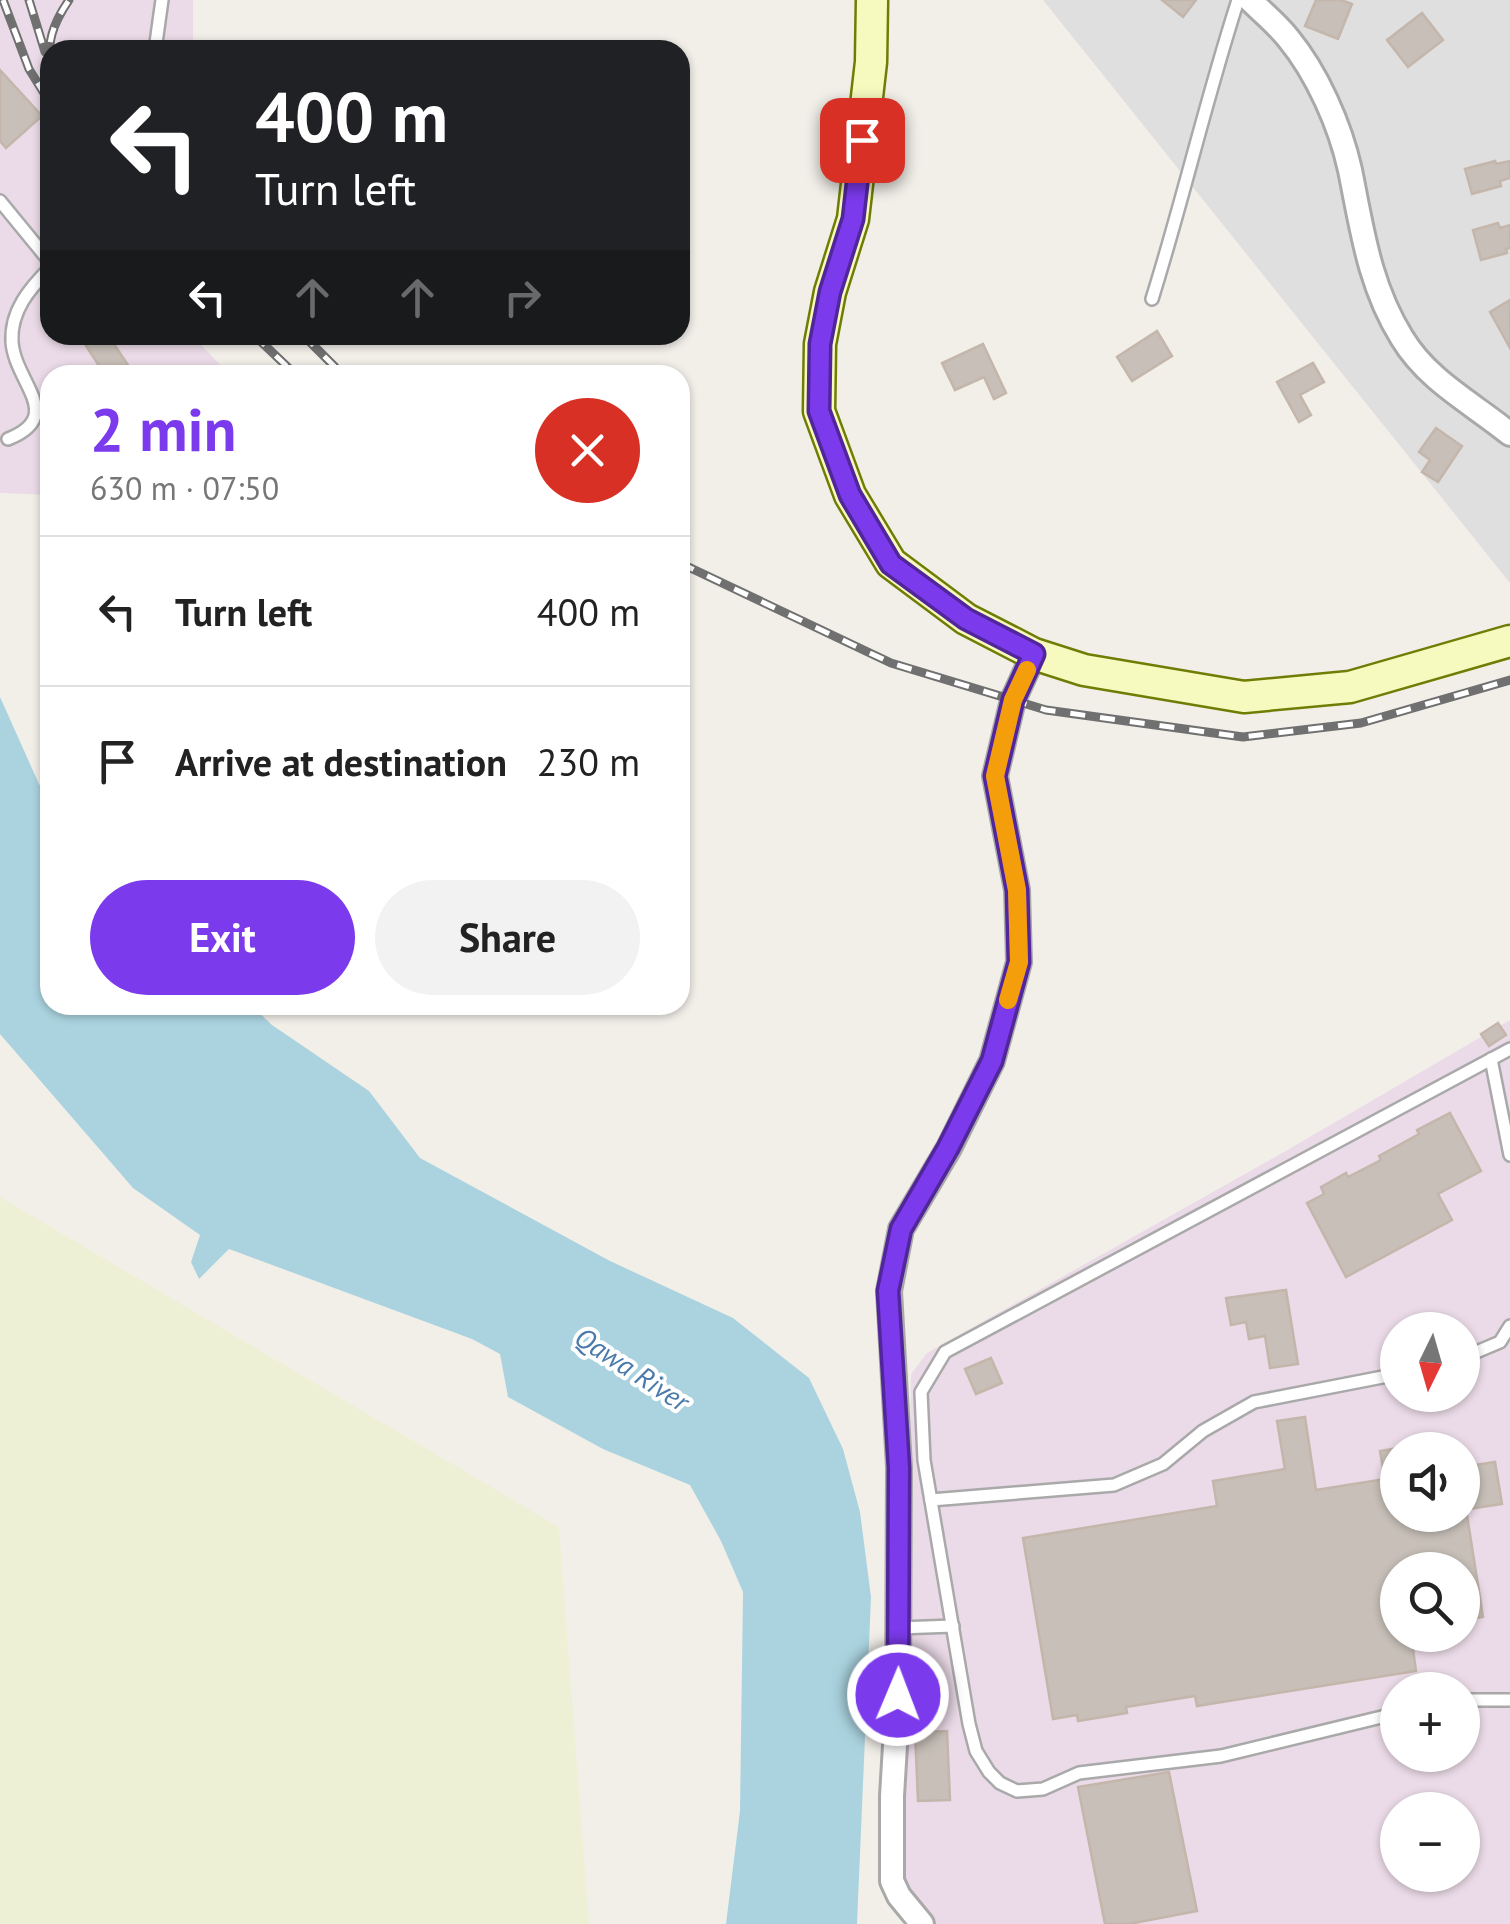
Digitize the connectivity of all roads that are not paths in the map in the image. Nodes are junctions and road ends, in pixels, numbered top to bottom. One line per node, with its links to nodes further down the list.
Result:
1 (162, 0): 5 (lane)
2 (872, 0): 13 (main road)
3 (1238, 0): 9 (lane)
4 (1250, 0): 10 (street)
5 (157, 40)
6 (0, 201): 7 (lane)
7 (40, 252)
8 (40, 276): 11 (lane)
9 (1152, 299)
10 (1510, 434)
11 (8, 439)
12 (1510, 642): 13 (main road)
13 (1034, 654): 22 (street)
14 (1510, 1049): 15 (lane)
15 (1492, 1059): 16 (lane); 20 (lane)
16 (1510, 1155)
17 (1510, 1326): 18 (lane)
18 (1480, 1350)
19 (1380, 1378): 20 (lane)
20 (931, 1500): 21 (lane)
21 (952, 1626): 22 (lane); 25 (lane)
22 (899, 1628): 26 (street)
23 (1480, 1700): 24 (lane)
24 (1510, 1700)
25 (1380, 1717)
26 (922, 1924)

